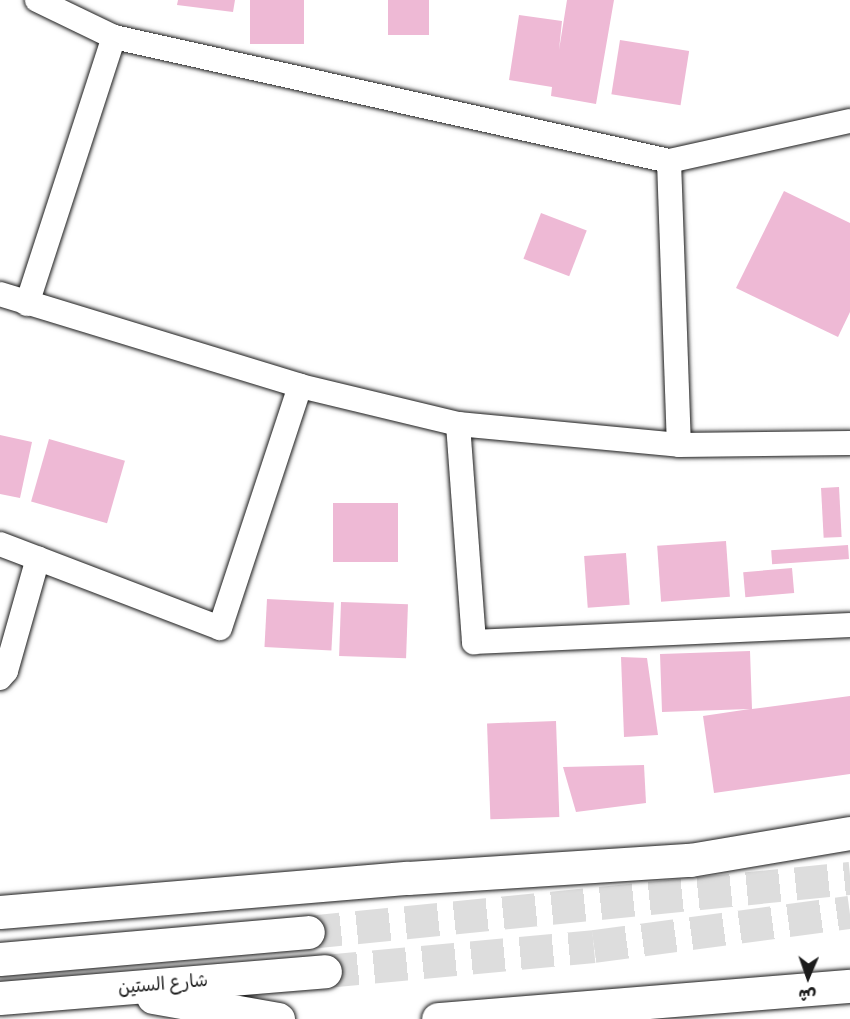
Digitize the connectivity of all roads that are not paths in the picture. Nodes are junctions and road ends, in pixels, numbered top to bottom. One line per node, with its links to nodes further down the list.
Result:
1 (38, 0): 2 (street)
2 (114, 37): 4 (street); 6 (street)
3 (850, 121): 4 (street)
4 (669, 161): 10 (street)
5 (0, 294): 6 (street)
6 (27, 304): 7 (street)
7 (300, 386): 8 (street); 12 (street)
8 (458, 424): 10 (street); 13 (street)
9 (850, 443): 10 (street)
10 (679, 445)
11 (0, 544): 12 (street)
12 (38, 558): 14 (street)
13 (850, 625)
14 (0, 678)
15 (850, 832): 16 (highway)
16 (0, 912)
17 (308, 932): 18 (highway)
18 (0, 959)
19 (326, 971): 21 (highway, شارع الستين)
20 (850, 986): 23 (highway)
21 (110, 989): 22 (highway, شارع الستين); 24 (highway)
22 (0, 998)
23 (450, 1018)
24 (278, 1019)

